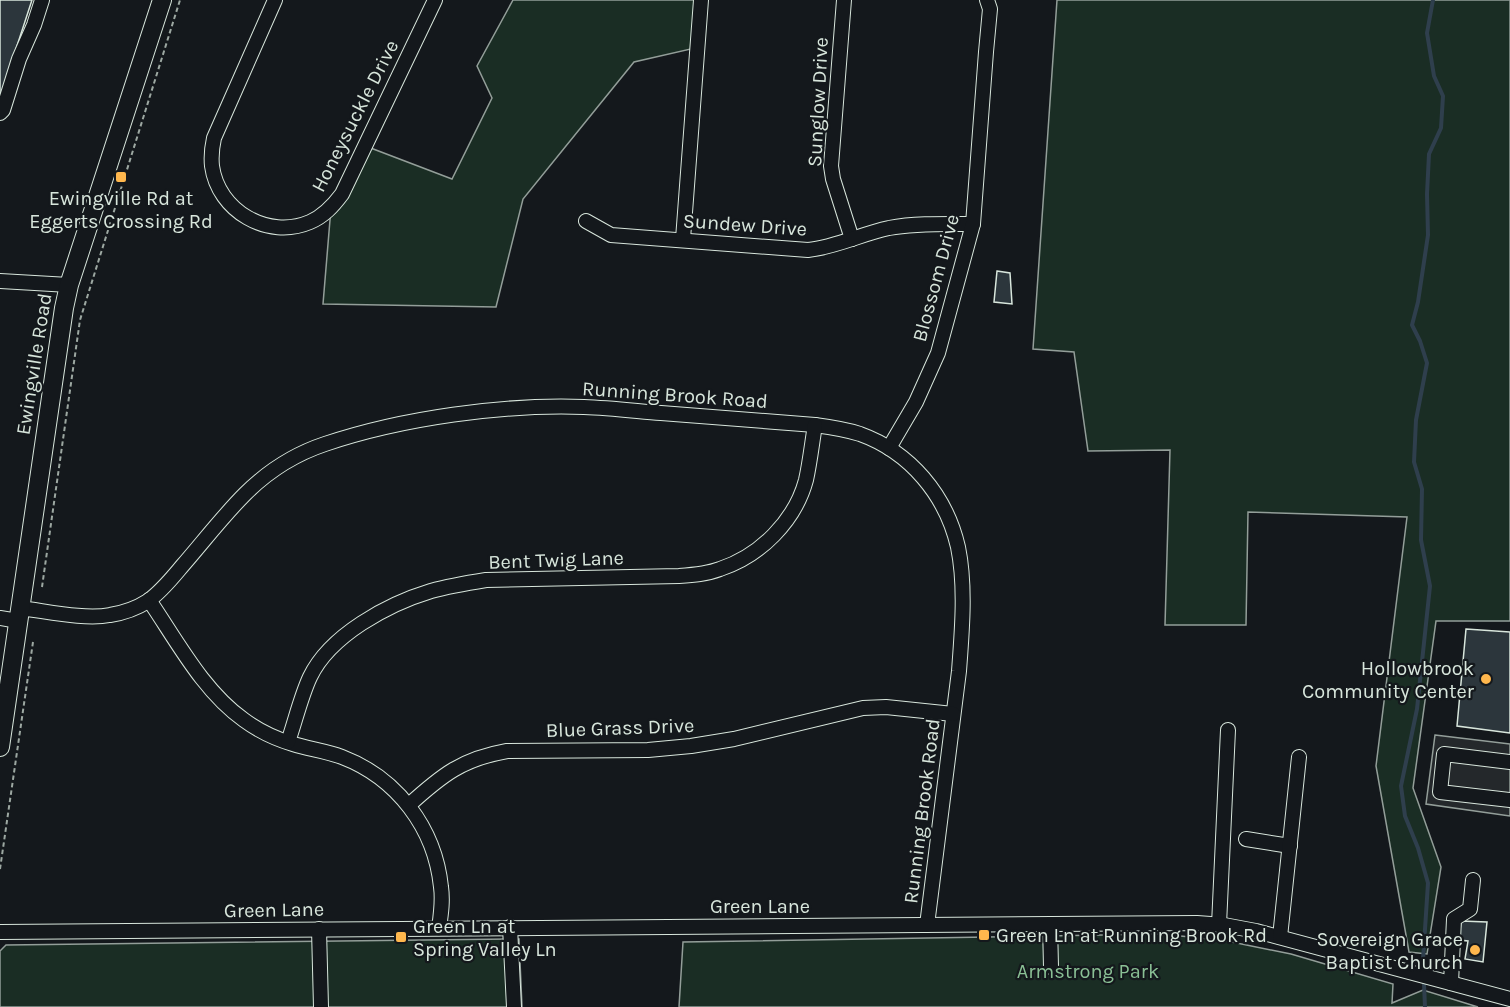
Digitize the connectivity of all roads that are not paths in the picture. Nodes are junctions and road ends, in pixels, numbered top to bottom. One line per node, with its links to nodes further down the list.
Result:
1 (42, 0): 8 (street)
2 (162, 0): 14 (main road, Ewingville Road)
3 (275, 0): 4 (street, Honeysuckle Drive)
4 (435, 0)
5 (701, 0): 11 (street)
6 (844, 0): 12 (street, Sunglow Drive)
7 (987, 0): 10 (street, Blossom Drive)
8 (0, 113)
9 (585, 221): 11 (street, Sundew Drive)
10 (973, 224): 12 (street, Sundew Drive); 16 (street, Blossom Drive)
11 (683, 239): 12 (street, Sundew Drive)
12 (852, 239)
13 (0, 281): 14 (street)
14 (69, 285): 18 (main road, Ewingville Road)
15 (815, 425): 16 (street, Running Brook Road); 17 (street, Running Brook Road); 21 (street, Bent Twig Lane)
16 (889, 448): 19 (street, Running Brook Road)
17 (149, 600): 18 (street, Running Brook Road); 21 (street)
18 (13, 616): 22 (main road, Ewingville Road)
19 (953, 714): 26 (street, Blue Grass Drive); 31 (street, Running Brook Road)
20 (1228, 730): 32 (street)
21 (288, 742): 26 (street)
22 (0, 747)
23 (1299, 757): 28 (street)
24 (1510, 762): 25 (street)
25 (1510, 800)
26 (408, 805): 34 (street)
27 (1246, 839): 28 (street)
28 (1290, 846): 37 (street)
29 (1473, 880): 39 (street)
30 (1050, 924): 31 (street, Green Lane); 32 (street, Green Lane); 38 (street)
31 (927, 925): 33 (street, Green Lane)
32 (1219, 925): 37 (street, Green Lane)
33 (510, 927): 34 (street, Green Lane); 42 (street)
34 (439, 928): 35 (street, Green Lane)
35 (319, 929): 36 (street, Green Lane); 41 (street)
36 (0, 932)
37 (1280, 937): 39 (street, Green Lane)
38 (1051, 967)
39 (1451, 983): 40 (street, Green Lane)
40 (1510, 999)
41 (321, 1007)
42 (514, 1007)

